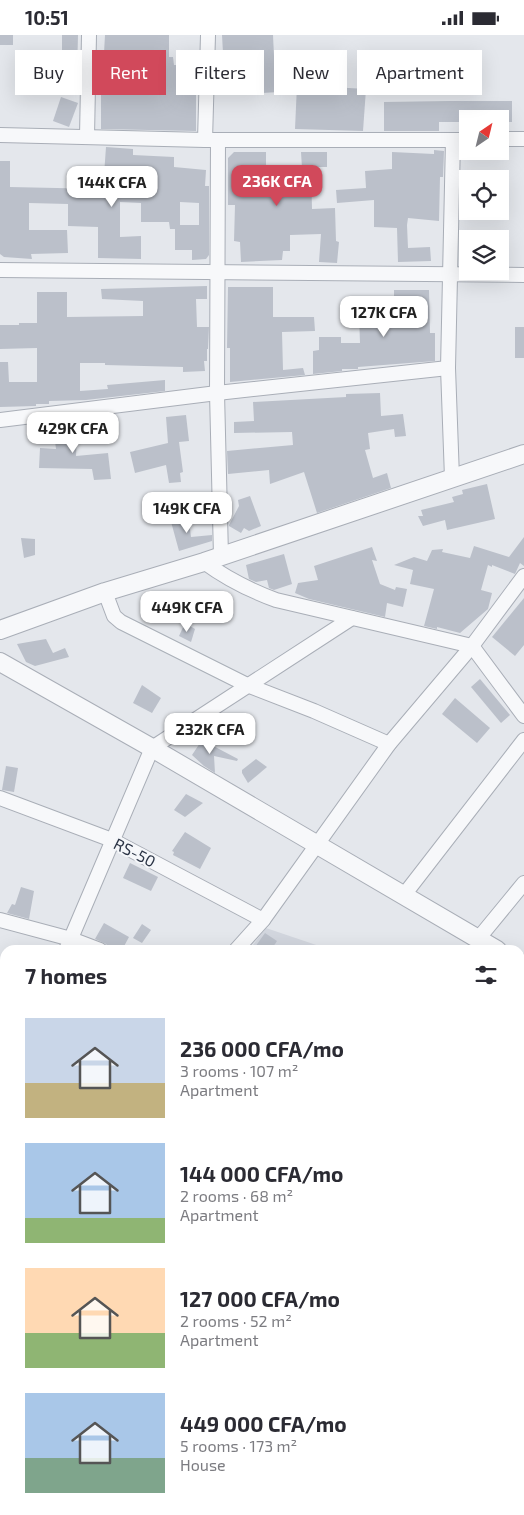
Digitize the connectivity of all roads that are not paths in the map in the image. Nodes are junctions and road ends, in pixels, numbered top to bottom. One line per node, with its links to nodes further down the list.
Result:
1 (89, 35): 4 (street)
2 (208, 35): 7 (street)
3 (0, 135): 4 (street)
4 (87, 136): 7 (street)
5 (509, 139): 6 (street)
6 (524, 139)
7 (212, 140): 8 (street); 11 (street)
8 (453, 140): 9 (street); 12 (street)
9 (459, 140)
10 (0, 269): 11 (street)
11 (217, 272): 12 (street); 15 (street)
12 (451, 275): 13 (street); 14 (street)
13 (524, 275)
14 (448, 368): 15 (street); 18 (street)
15 (217, 393): 16 (street); 19 (street)
16 (0, 420)
17 (524, 453): 18 (street)
18 (452, 478): 19 (street)
19 (221, 556): 20 (street)
20 (204, 562): 22 (street); 23 (street)
21 (524, 576): 25 (street)
22 (105, 592): 24 (street); 27 (street)
23 (352, 618): 25 (street); 27 (street)
24 (0, 630)
25 (472, 646): 28 (street); 30 (street)
26 (0, 662): 31 (street)
27 (247, 685): 30 (street); 31 (street)
28 (524, 715)
29 (524, 740): 36 (street)
30 (389, 744): 34 (street)
31 (152, 748): 33 (street); 34 (street)
32 (0, 798): 33 (street, RS-50)
33 (112, 839): 38 (street, RS-50); 40 (street)
34 (318, 845): 36 (street); 38 (street)
35 (524, 883): 39 (street)
36 (404, 895): 39 (street)
37 (0, 920): 40 (street)
38 (263, 920): 41 (street)
39 (478, 939): 42 (street)
40 (68, 945)
41 (240, 945)
42 (488, 945)

